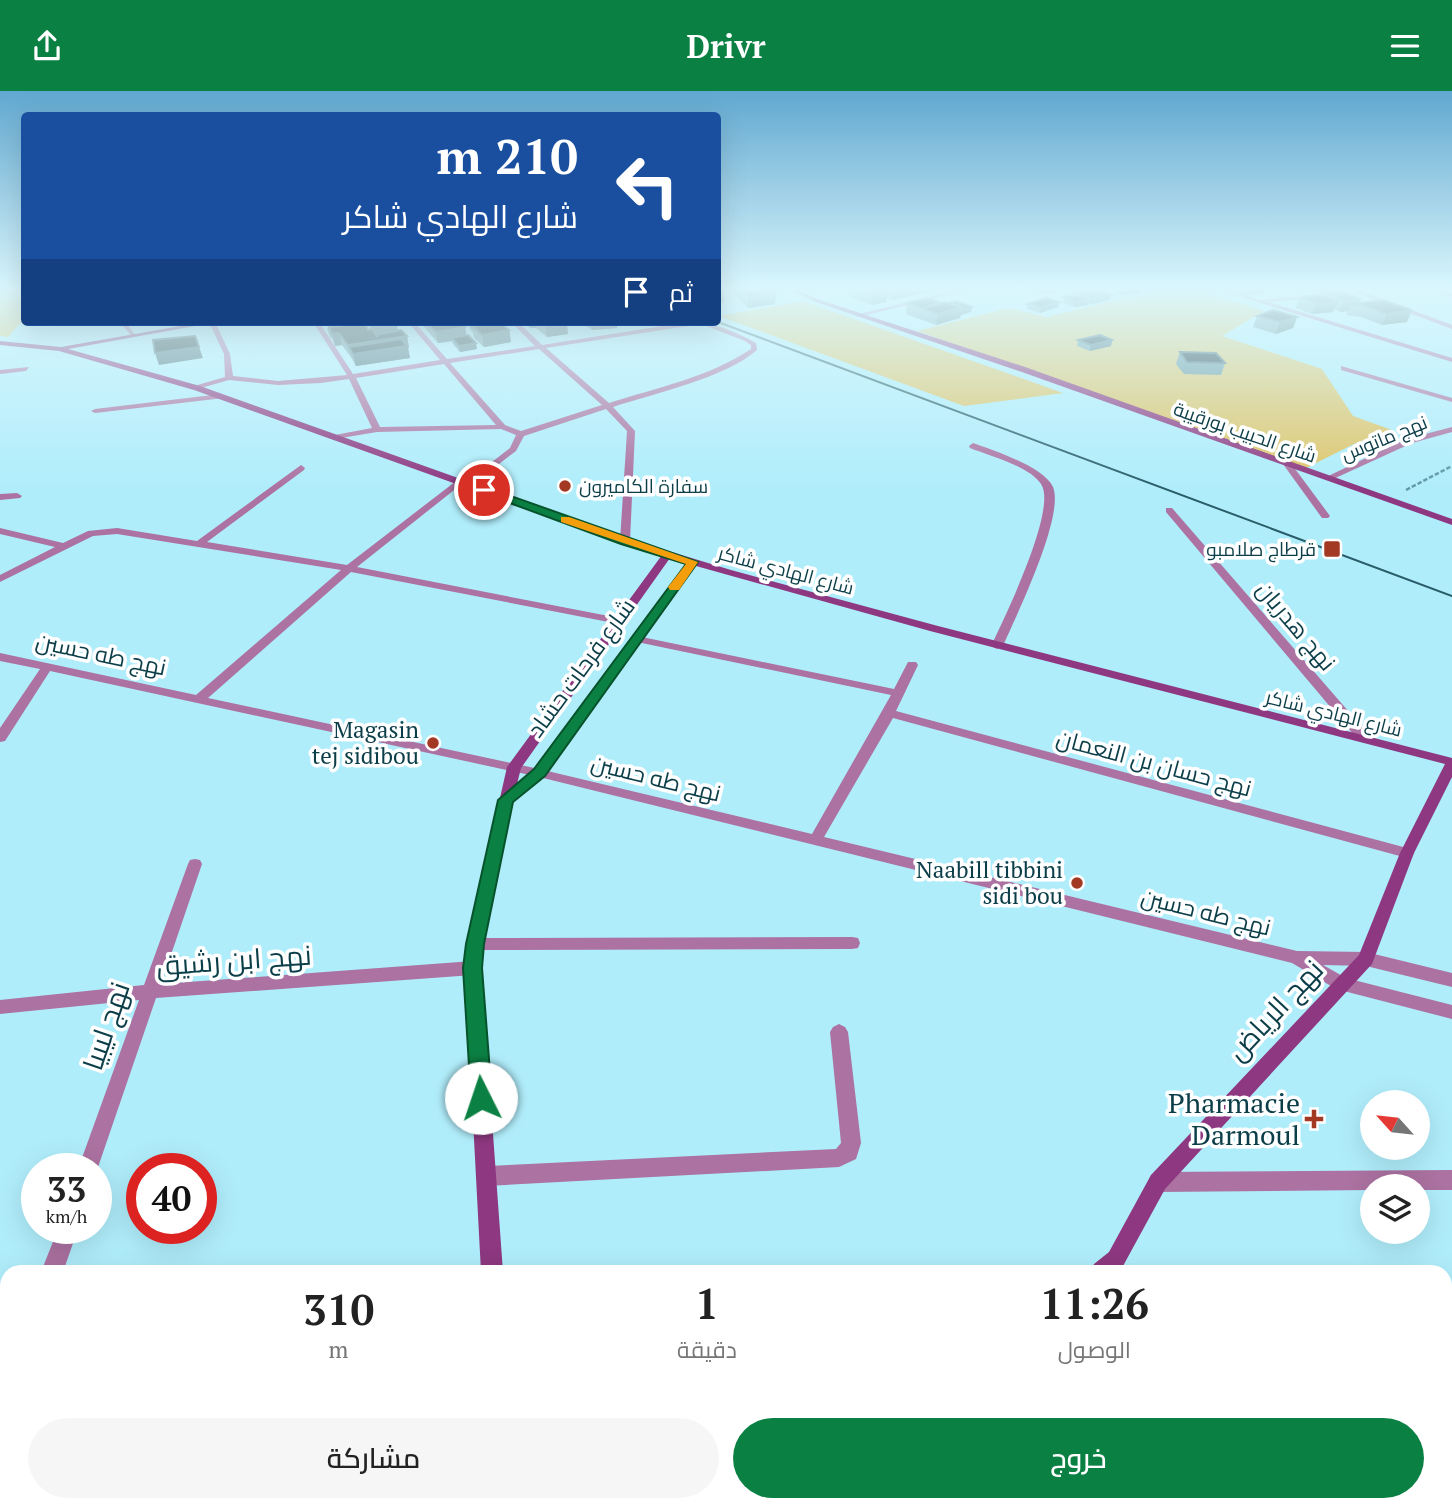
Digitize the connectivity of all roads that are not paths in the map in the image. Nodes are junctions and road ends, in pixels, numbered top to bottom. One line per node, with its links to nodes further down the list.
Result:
1 (78, 354): 17 (street, شارع الهادي شاكر)
2 (228, 354): 16 (street)
3 (337, 354): 15 (street)
4 (440, 354): 11 (street)
5 (498, 354): 11 (street)
6 (546, 354): 20 (street)
7 (748, 354): 20 (street)
8 (977, 354): 28 (street, شارع الحبيب بورقيبة)
9 (1432, 354): 10 (street)
10 (1452, 360)
11 (447, 362): 15 (street); 22 (street)
12 (1344, 368): 19 (street)
13 (26, 369): 14 (street)
14 (0, 372)
15 (351, 376): 16 (street); 24 (street)
16 (229, 378): 17 (street)
17 (197, 388): 18 (street, شارع الهادي شاكر)
18 (221, 396): 21 (street); 26 (street, شارع الهادي شاكر)
19 (1452, 400)
20 (609, 407): 25 (street); 39 (street)
21 (96, 411)
22 (502, 426): 24 (street); 25 (street)
23 (1452, 429): 31 (street, نهج ماتوس)
24 (377, 430): 26 (street)
25 (520, 434): 30 (street)
26 (338, 437): 32 (street, شارع الهادي شاكر)
27 (973, 446): 48 (street)
28 (1287, 464): 31 (street, شارع الحبيب بورقيبة); 36 (street)
29 (301, 468): 40 (street)
30 (482, 474)
31 (1328, 478): 37 (street, شارع الحبيب بورقيبة)
32 (460, 481): 39 (street, شارع الهادي شاكر); 44 (street)
33 (17, 496): 34 (street)
34 (0, 497)
35 (1169, 510): 56 (street, نهج هدريان)
36 (1325, 516)
37 (1452, 522)
38 (0, 531): 41 (street)
39 (625, 541): 42 (street, شارع الهادي شاكر)
40 (200, 543): 41 (street); 44 (street)
41 (63, 546): 45 (street)
42 (667, 555): 43 (street, شارع الهادي شاكر); 46 (street, شارع فرحات حشاد)
43 (693, 562): 47 (street, شارع فرحات حشاد); 48 (street, شارع الهادي شاكر)
44 (349, 568): 46 (street); 53 (street)
45 (0, 579)
46 (619, 621): 58 (street, شارع فرحات حشاد)
47 (637, 639): 52 (street); 59 (street, شارع فرحات حشاد)
48 (998, 646): 56 (street, شارع الهادي شاكر)
49 (0, 657): 51 (street, نهج طه حسين)
50 (912, 665): 52 (street)
51 (48, 666): 53 (street, نهج طه حسين); 55 (street)
52 (897, 693): 54 (street)
53 (200, 698): 58 (street, نهج طه حسين)
54 (889, 713): 61 (street); 62 (street, نهج حسان بن النعمان)
55 (0, 738)
56 (1364, 738): 57 (street, شارع الهادي شاكر)
57 (1452, 763): 62 (street, نهج الرياض)
58 (514, 767): 59 (street, نهج طه حسين); 60 (street, شارع فرحات حشاد)
59 (539, 773): 60 (street, شارع فرحات حشاد); 61 (street, نهج طه حسين)
60 (506, 800): 65 (street, شارع فرحات حشاد)
61 (815, 841): 66 (street, نهج طه حسين)
62 (1407, 853): 67 (street, نهج الرياض)
63 (195, 864): 71 (street, نهج ليبيا)
64 (852, 943): 65 (street)
65 (475, 944): 68 (street, شارع فرحات حشاد)
66 (1297, 958): 67 (street, نهج طه حسين); 70 (street, نهج طه حسين)
67 (1366, 959): 69 (street, نهج طه حسين); 70 (street, نهج الرياض)
68 (472, 968): 71 (street, نهج ابن رشيق); 76 (street, شارع فرحات حشاد)
69 (1452, 980)
70 (1342, 984): 73 (street, نهج طه حسين); 78 (street, نهج الرياض)
71 (149, 992): 72 (street, نهج ابن رشيق); 75 (street, نهج ليبيا)
72 (0, 1007)
73 (1452, 1012)
74 (839, 1032): 76 (street)
75 (94, 1153)
76 (487, 1176): 81 (street, شارع فرحات حشاد)
77 (1452, 1180): 78 (street)
78 (1158, 1182): 82 (street, نهج الرياض)
79 (62, 1244): 80 (street)
80 (55, 1265)
81 (492, 1265)
82 (1115, 1265)

